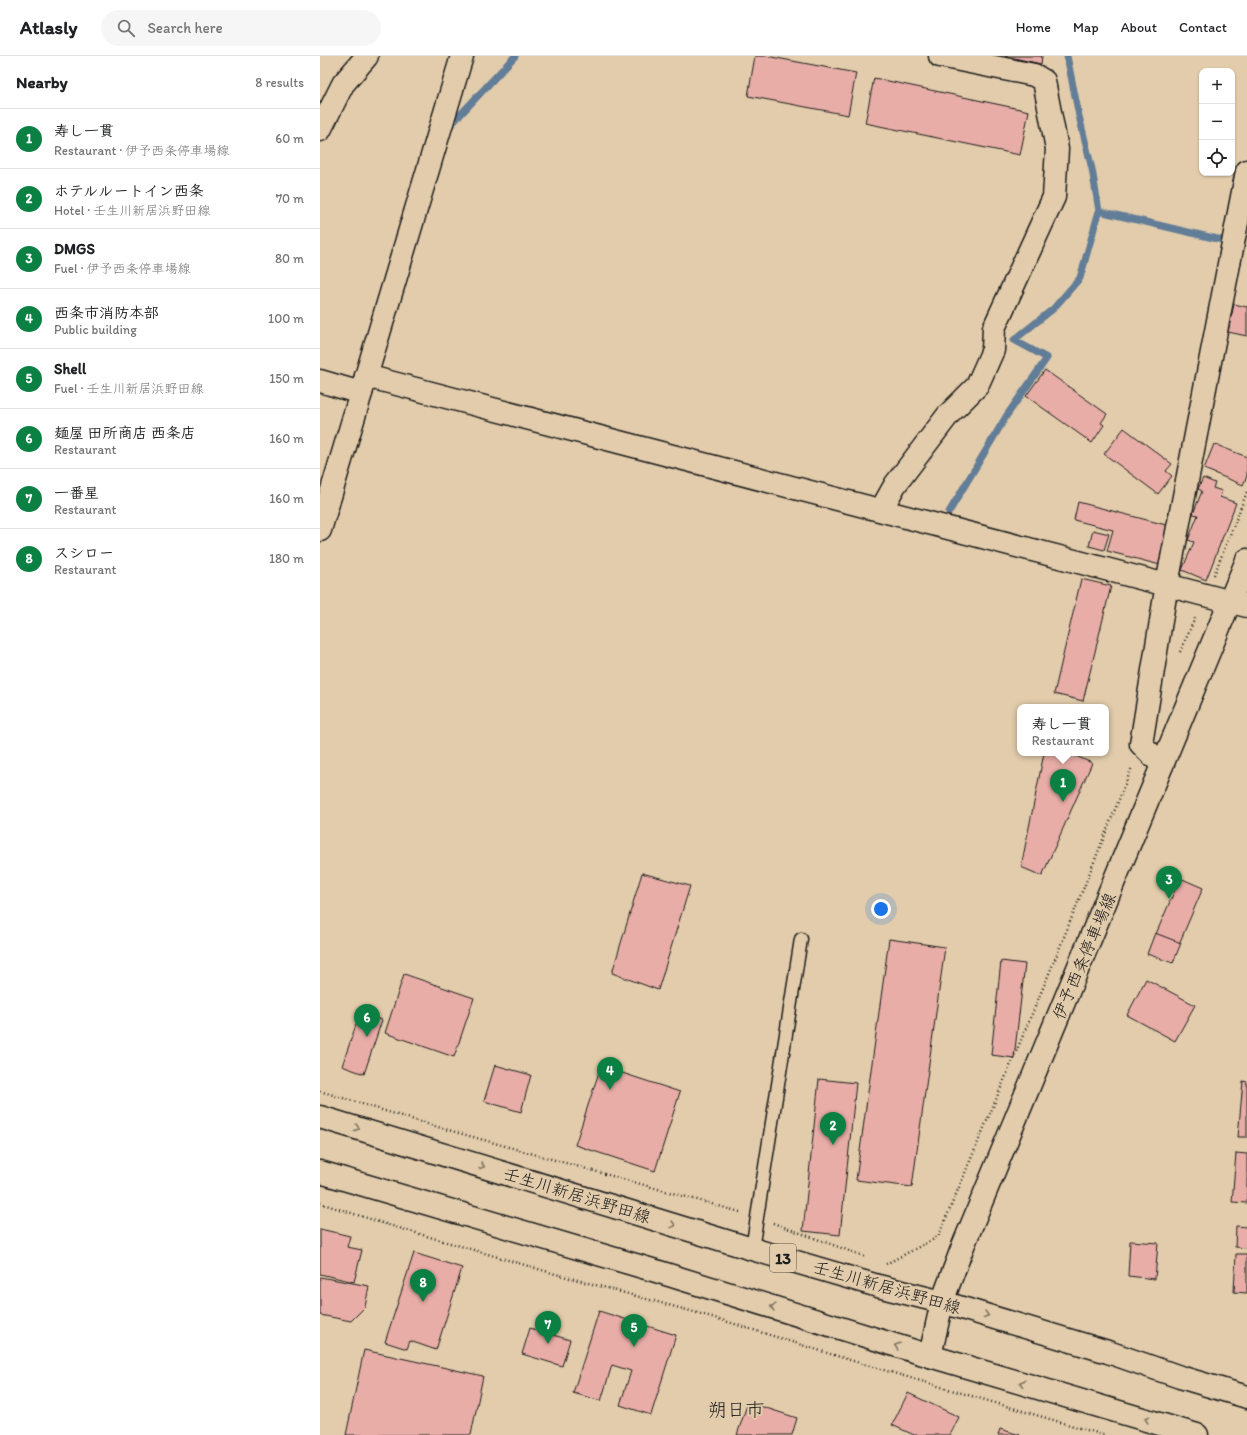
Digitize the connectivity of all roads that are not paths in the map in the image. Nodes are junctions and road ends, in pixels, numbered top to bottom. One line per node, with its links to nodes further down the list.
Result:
1 (367, 56): 4 (main road)
2 (462, 56): 8 (main road)
3 (940, 56): 9 (main road)
4 (320, 130)
5 (1247, 171): 6 (main road)
6 (1243, 215): 12 (main road)
7 (320, 381): 8 (main road)
8 (363, 384): 9 (main road); 10 (main road)
9 (881, 510): 12 (main road)
10 (320, 530)
11 (1247, 560): 13 (main road, 伊予西条停車場線)
12 (1167, 584): 13 (main road); 14 (main road)
13 (1239, 603): 14 (main road, 伊予西条停車場線)
14 (1162, 765): 19 (main road, 伊予西条停車場線)
15 (801, 939): 18 (lane)
16 (320, 1117): 18 (main road, 壬生川新居浜野田線 / 13, one-way to 18)
17 (320, 1172): 20 (main road, one-way to 17)
18 (752, 1249): 19 (main road, 壬生川新居浜野田線 / 13)
19 (942, 1302): 20 (main road, 伊予西条停車場線); 21 (main road, 壬生川新居浜野田線 / 13, one-way to 21)
20 (930, 1356): 22 (main road, one-way to 20)
21 (1247, 1397)
22 (1197, 1435)

